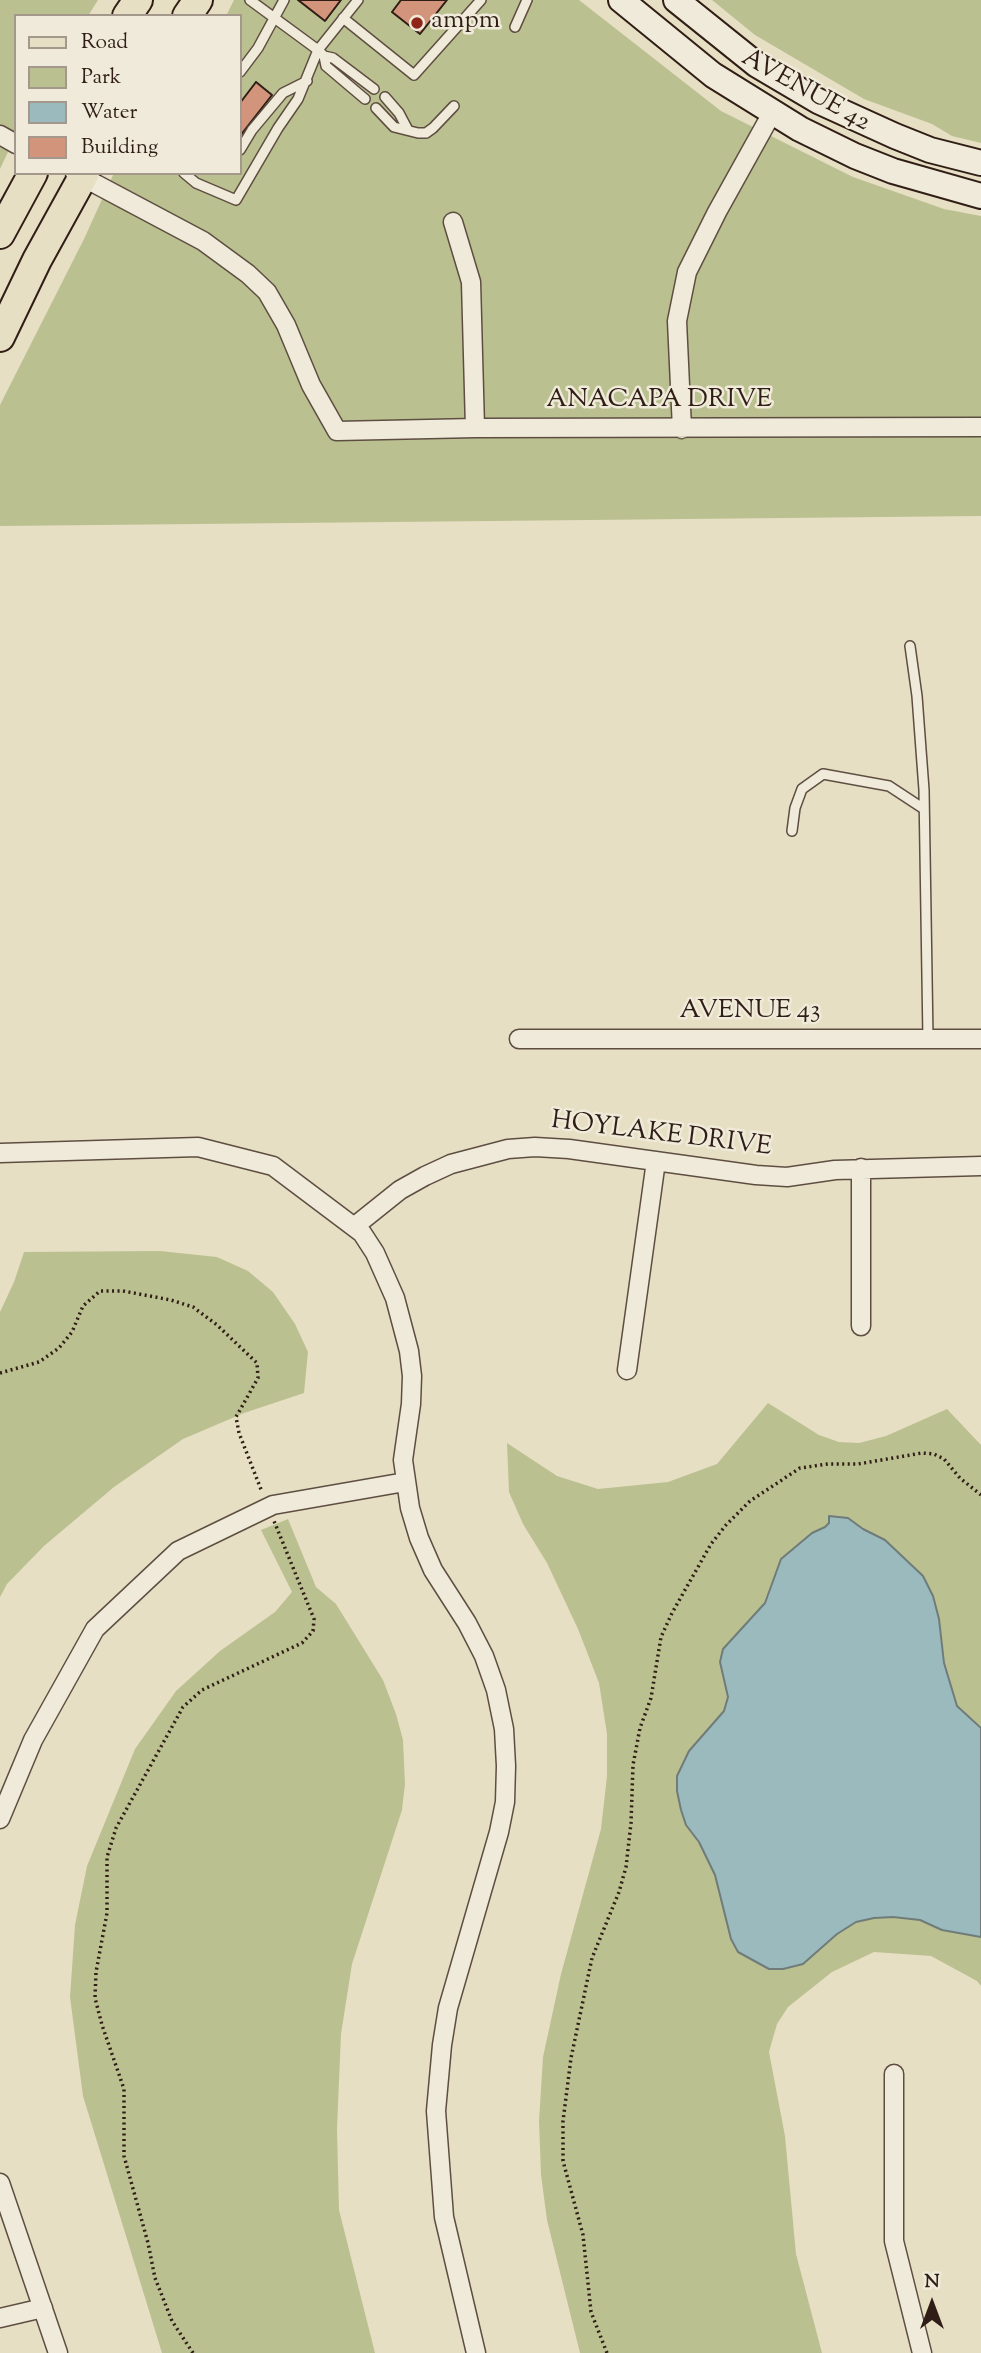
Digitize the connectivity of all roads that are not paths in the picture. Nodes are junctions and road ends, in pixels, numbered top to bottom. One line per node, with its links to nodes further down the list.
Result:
1 (250, 0): 10 (lane)
2 (284, 0): 10 (lane)
3 (358, 0): 9 (lane)
4 (481, 0): 9 (lane)
5 (527, 0): 11 (lane)
6 (621, 0): 21 (street, AVENUE 42)
7 (642, 0): 15 (street)
8 (676, 0): 15 (street, AVENUE 42)
9 (343, 18): 12 (lane)
10 (275, 20): 12 (lane); 13 (lane)
11 (515, 27)
12 (321, 53): 14 (lane); 16 (lane); 18 (lane)
13 (242, 69)
14 (307, 81): 23 (lane); 29 (lane)
15 (789, 85): 24 (street, AVENUE 42)
16 (374, 89)
17 (385, 97): 22 (lane)
18 (365, 99)
19 (454, 106): 22 (lane)
20 (376, 108): 22 (lane)
21 (772, 113): 24 (street); 30 (street, AVENUE 42); 36 (street)
22 (408, 130)
23 (242, 147)
24 (943, 153): 25 (street, AVENUE 42)
25 (981, 163)
26 (32, 175): 32 (main road)
27 (80, 175): 33 (main road)
28 (82, 175): 35 (street, ANACAPA DRIVE)
29 (186, 175)
30 (981, 196)
31 (453, 222): 35 (street)
32 (0, 234)
33 (0, 337)
34 (981, 427): 36 (street, ANACAPA DRIVE)
35 (475, 428): 36 (street, ANACAPA DRIVE)
36 (682, 429)
37 (909, 646): 38 (lane)
38 (925, 809): 39 (lane); 41 (lane)
39 (792, 831)
40 (519, 1039): 41 (street, AVENUE 43)
41 (928, 1039): 42 (street, AVENUE 43)
42 (981, 1039)
43 (0, 1153): 47 (street)
44 (656, 1161): 46 (street, HOYLAKE DRIVE); 47 (street, HOYLAKE DRIVE); 49 (street)
45 (981, 1166): 46 (street, HOYLAKE DRIVE)
46 (861, 1168): 48 (street)
47 (355, 1226): 50 (street)
48 (861, 1326)
49 (627, 1370)
50 (404, 1482): 51 (street); 57 (street)
51 (0, 1819)
52 (894, 2074): 58 (street)
53 (0, 2183): 54 (street)
54 (43, 2308): 55 (street); 56 (street)
55 (0, 2318)
56 (58, 2353)
57 (476, 2353)
58 (922, 2353)

